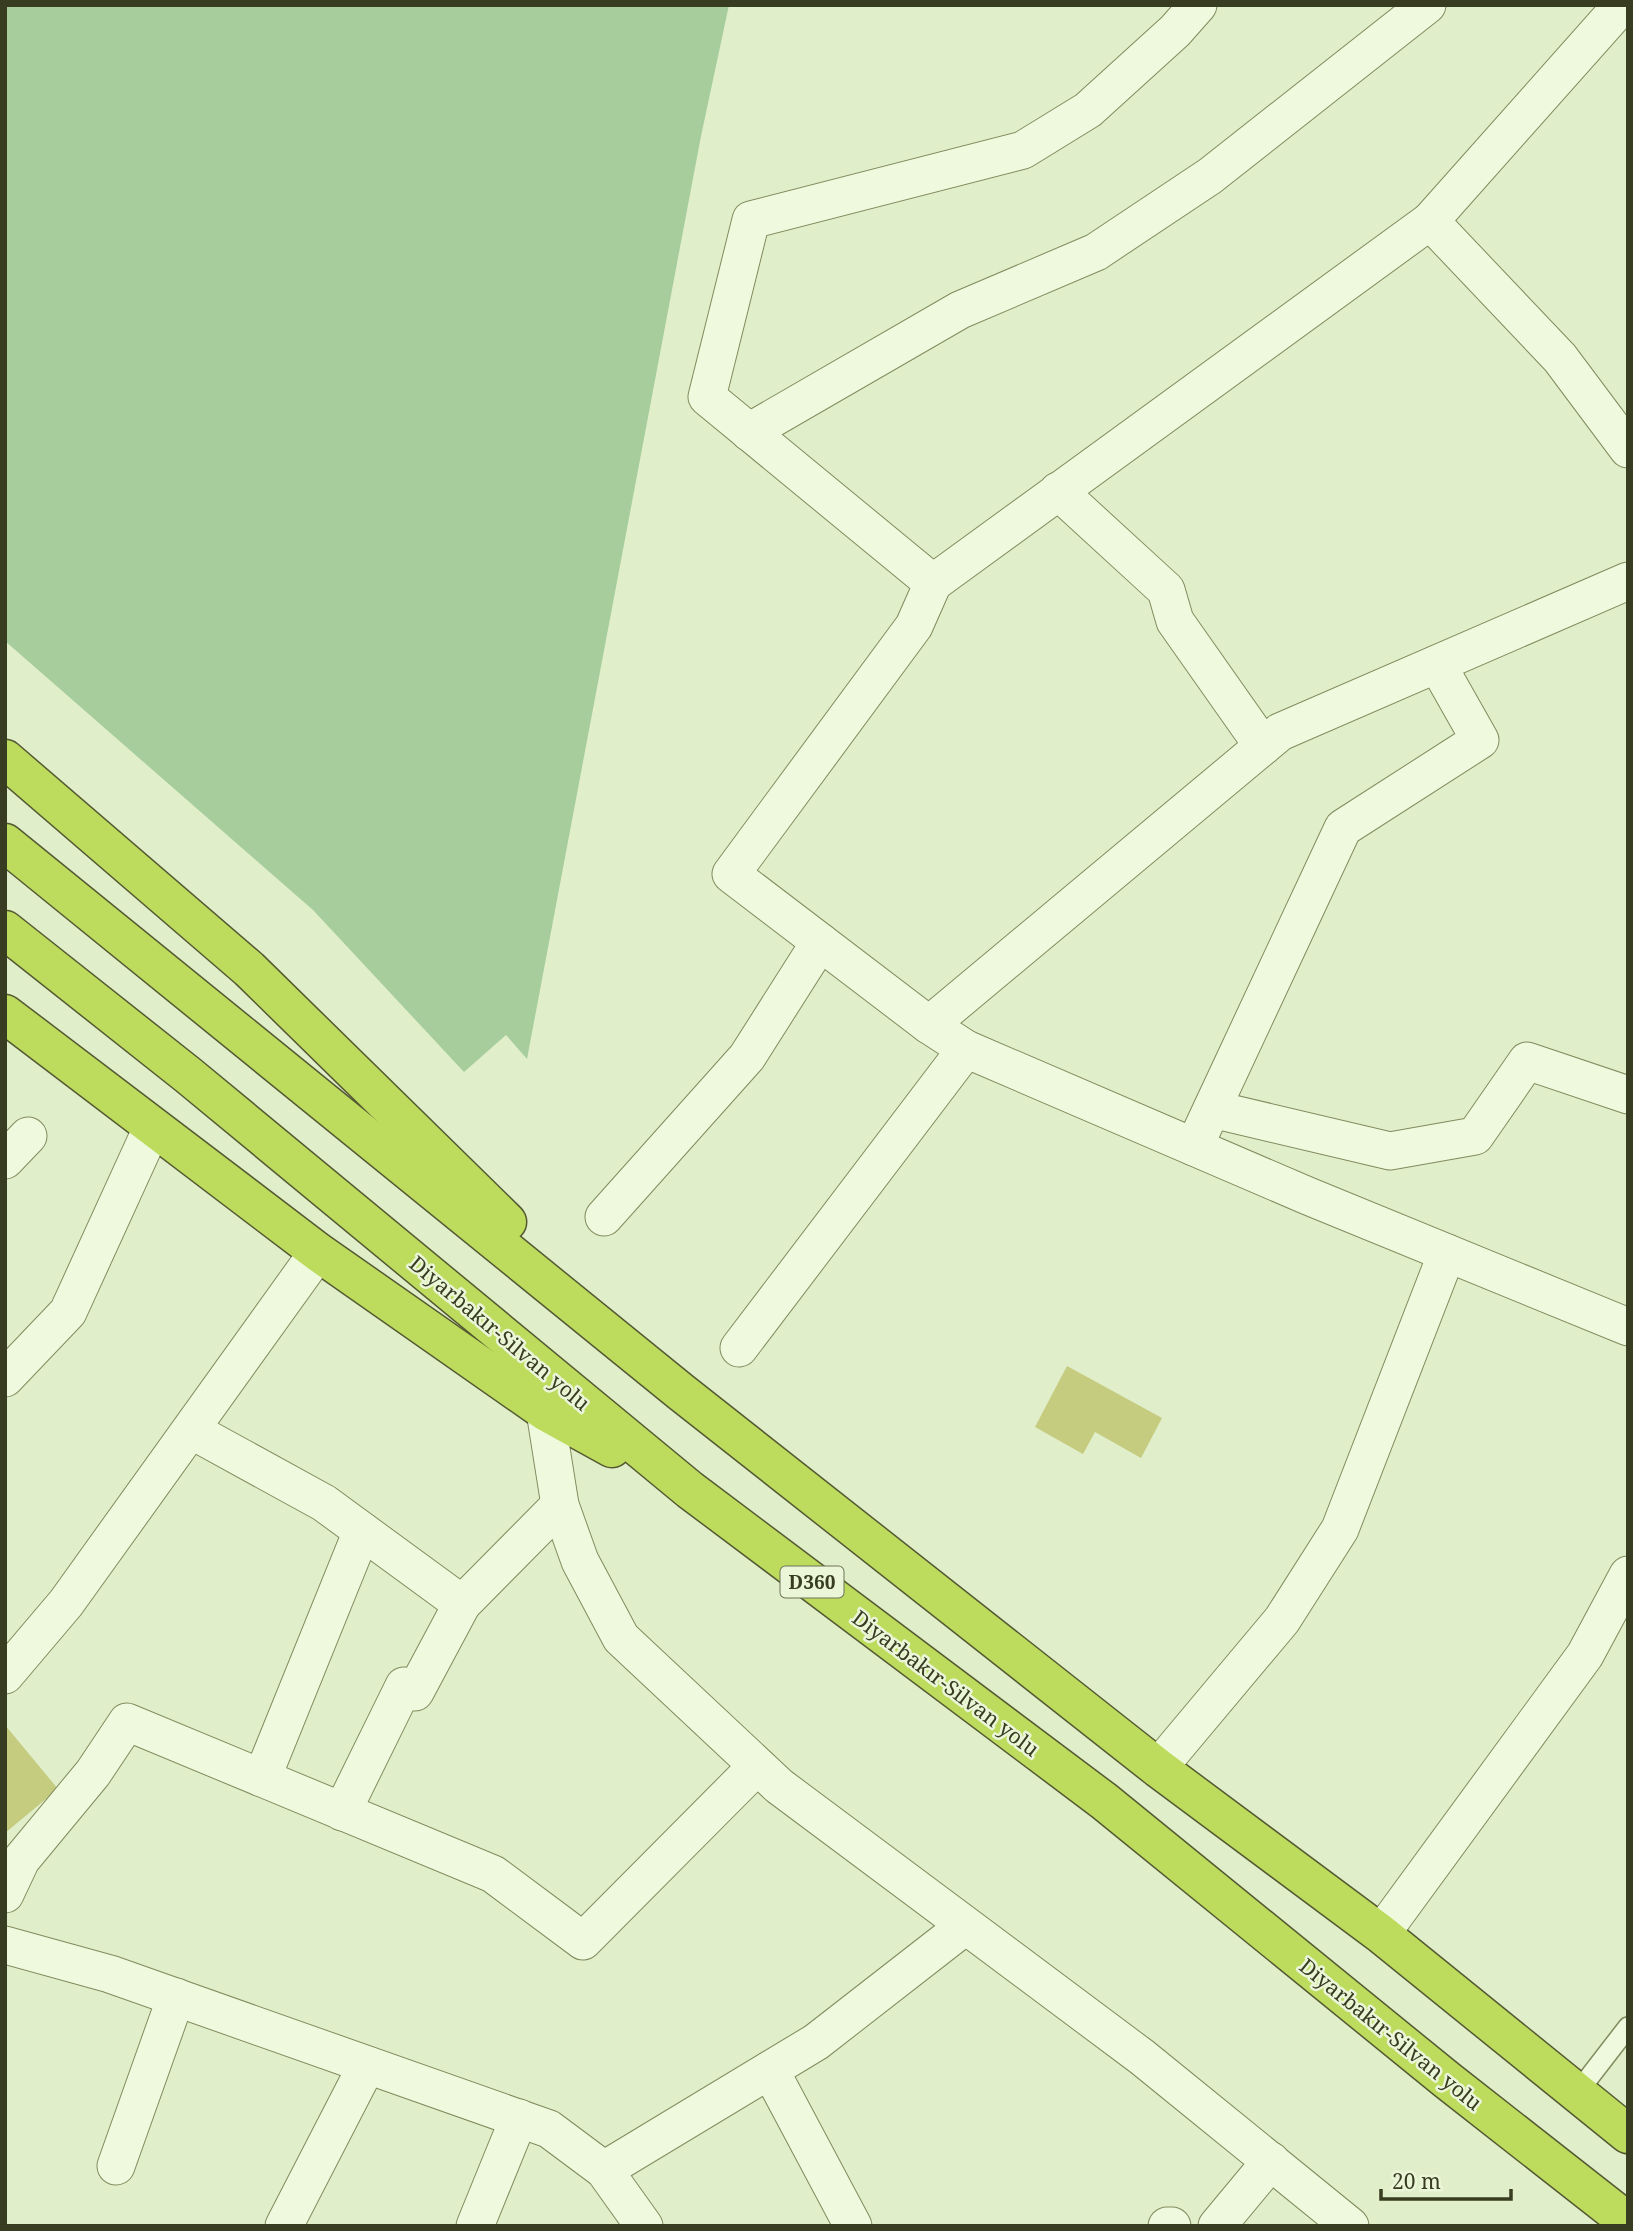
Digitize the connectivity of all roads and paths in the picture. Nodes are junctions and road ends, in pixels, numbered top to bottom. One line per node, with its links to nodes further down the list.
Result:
1 (1198, 5): 5 (street)
2 (1427, 5): 5 (street)
3 (1622, 5): 4 (street)
4 (1430, 221): 6 (street); 7 (street)
5 (750, 432): 9 (street)
6 (1628, 449)
7 (1058, 491): 9 (street); 11 (street)
8 (1628, 581): 10 (street)
9 (933, 583): 15 (street)
10 (1437, 664): 11 (street); 20 (street)
11 (1263, 746): 17 (street)
12 (5, 759): 29 (highway)
13 (5, 843): 29 (highway)
14 (5, 930): 32 (highway, Diyarbakır-Silvan yolu / D360)
15 (820, 942): 17 (street); 23 (street)
16 (5, 1014): 21 (highway)
17 (929, 1025): 18 (street)
18 (966, 1049): 22 (street); 27 (street)
19 (1628, 1095): 20 (street)
20 (1212, 1109): 22 (street)
21 (152, 1128): 24 (highway); 28 (street)
22 (1194, 1147): 25 (street)
23 (604, 1217)
24 (318, 1252): 30 (highway); 31 (street)
25 (1447, 1253): 26 (street); 39 (street)
26 (1628, 1327)
27 (738, 1348)
28 (5, 1378)
29 (681, 1392): 39 (highway)
30 (545, 1411): 32 (highway); 33 (street)
31 (191, 1430): 34 (street); 37 (street)
32 (690, 1490): 56 (highway, Diyarbakır-Silvan yolu / D360)
33 (561, 1505): 36 (street); 38 (street)
34 (362, 1531): 36 (street); 40 (street)
35 (1628, 1575): 44 (street)
36 (461, 1604): 41 (street)
37 (5, 1675)
38 (757, 1766): 41 (street); 43 (street)
39 (1157, 1768): 44 (highway)
40 (261, 1778): 41 (street); 42 (street)
41 (342, 1812)
42 (5, 1894)
43 (965, 1926): 49 (street); 53 (street)
44 (1381, 1934): 50 (highway)
45 (5, 1945): 46 (street)
46 (176, 1997): 48 (street); 54 (street)
47 (1628, 2026): 50 (lane)
48 (367, 2065): 51 (street); 57 (street)
49 (770, 2070): 55 (street); 60 (street)
50 (1577, 2093): 52 (highway)
51 (519, 2118): 55 (street); 58 (street)
52 (1628, 2134)
53 (1271, 2161): 61 (street); 62 (street)
54 (116, 2165)
55 (604, 2170): 59 (street)
56 (1628, 2222)
57 (284, 2226)
58 (475, 2226)
59 (644, 2226)
60 (853, 2226)
61 (1217, 2226)
62 (1350, 2226)

